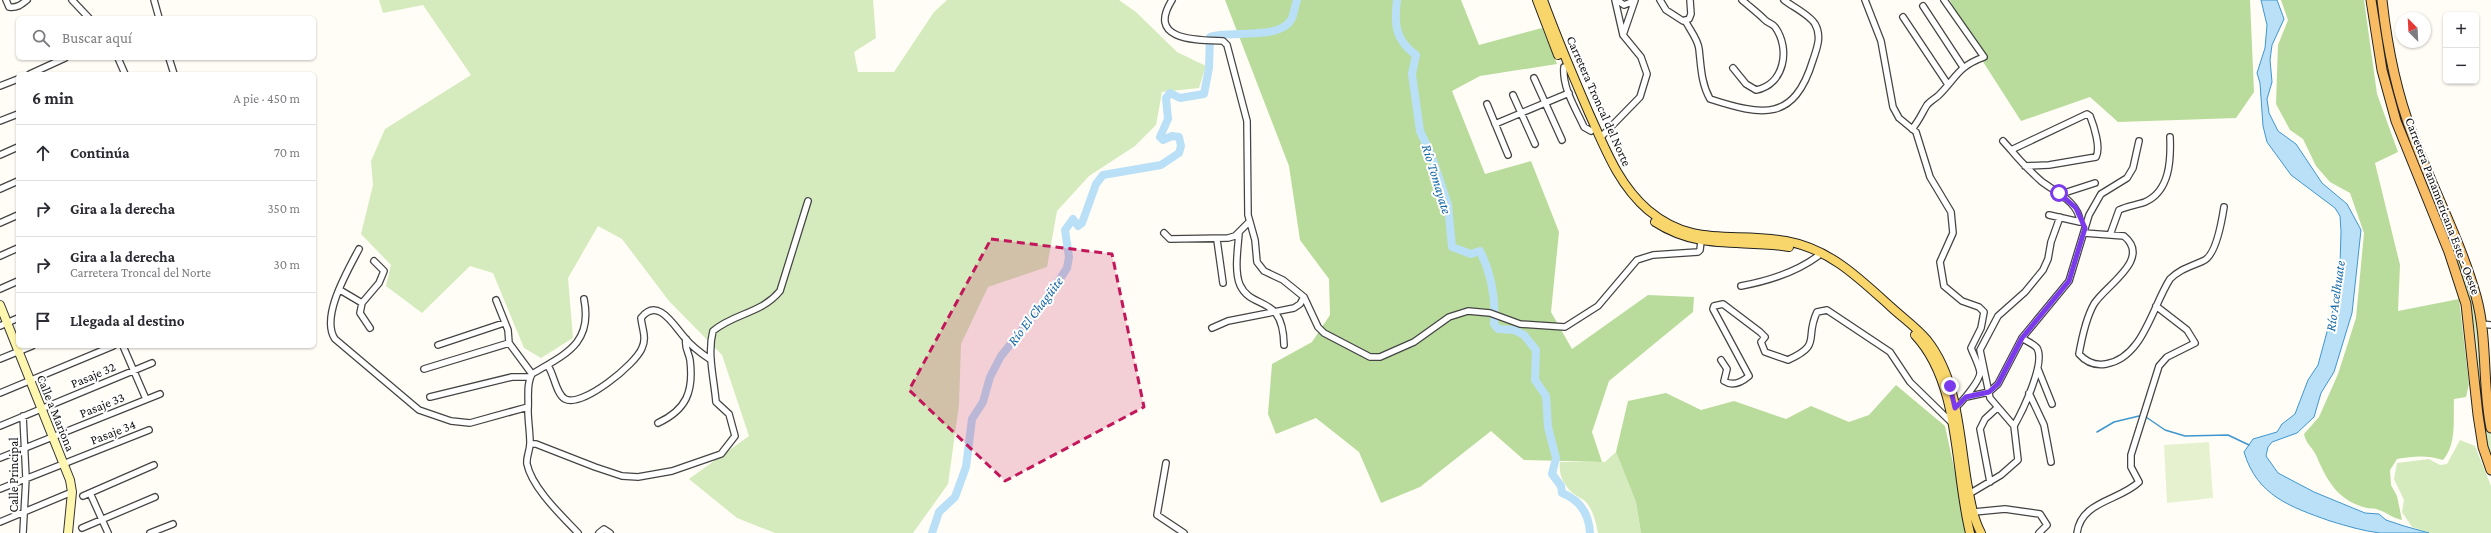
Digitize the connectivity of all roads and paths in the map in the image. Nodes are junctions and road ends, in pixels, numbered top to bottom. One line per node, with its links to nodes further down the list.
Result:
1 (6, 0): 2 (street)
2 (26, 0)
3 (72, 0): 19 (street)
4 (154, 0): 20 (street)
5 (1172, 0): 67 (street)
6 (1537, 0): 27 (main road, Carretera Troncal del Norte)
7 (1543, 0): 48 (main road, Carretera Troncal del Norte)
8 (1616, 0): 9 (street); 23 (street)
9 (1635, 0): 23 (street)
10 (1660, 0): 22 (street)
11 (1690, 0): 22 (street)
12 (1742, 0): 29 (street)
13 (1784, 0): 22 (street)
14 (1865, 0): 45 (street)
15 (1944, 0): 28 (street)
16 (2371, 0): 149 (highway, Carretera Panamericana Este - Oeste)
17 (2382, 0): 97 (highway, Carretera Panamericana Este - Oeste)
18 (1923, 6): 28 (street)
19 (86, 16)
20 (158, 16)
21 (1903, 17): 35 (street)
22 (1685, 20)
23 (1623, 35): 48 (street)
24 (61, 60): 30 (street)
25 (119, 60): 31 (street)
26 (170, 60): 32 (street)
27 (1564, 67): 37 (street); 46 (main road, Carretera Troncal del Norte)
28 (1963, 67): 35 (street)
29 (1733, 68)
30 (34, 72)
31 (124, 72)
32 (173, 72)
33 (1534, 78): 39 (street)
34 (16, 80): 36 (street)
35 (1947, 83): 45 (street)
36 (0, 86)
37 (1569, 93): 39 (street); 46 (street)
38 (1513, 95): 41 (street)
39 (1546, 103): 41 (street); 49 (street)
40 (1487, 104): 44 (street)
41 (1521, 114): 44 (street); 52 (street)
42 (16, 115): 43 (street)
43 (0, 121)
44 (1495, 124): 56 (street)
45 (1912, 129): 127 (street)
46 (1591, 130): 76 (main road, Carretera Troncal del Norte)
47 (2170, 137): 73 (street)
48 (1600, 138): 75 (main road, Carretera Troncal del Norte)
49 (1562, 140)
50 (2003, 141): 54 (street)
51 (2139, 141): 70 (street)
52 (1535, 144)
53 (16, 148): 55 (street)
54 (2011, 150): 57 (street); 57 (street)
55 (0, 155)
56 (1508, 155)
57 (2025, 166): 61 (street)
58 (16, 182): 60 (street)
59 (2095, 183): 61 (street)
60 (0, 189)
61 (2061, 194): 68 (street)
62 (808, 201): 113 (street)
63 (2224, 207): 93 (street)
64 (2049, 214): 66 (street)
65 (16, 216): 69 (street)
66 (2060, 217): 68 (street); 122 (street)
67 (1249, 222): 72 (street); 88 (street)
68 (2080, 222): 70 (street)
69 (0, 223)
70 (2084, 230): 73 (street); 101 (street)
71 (1164, 232): 74 (street)
72 (1239, 233): 74 (street); 94 (street)
73 (2110, 235): 93 (street)
74 (1217, 240): 84 (street)
75 (1713, 240): 76 (main road, Carretera Troncal del Norte); 77 (main road, Carretera Troncal del Norte)
76 (1701, 241): 88 (street)
77 (1734, 241): 81 (main road, Carretera Troncal del Norte); 131 (main road, Carretera Troncal del Norte)
78 (16, 249): 80 (street)
79 (359, 249): 87 (street)
80 (0, 256)
81 (1818, 256): 85 (street); 135 (main road, Carretera Troncal del Norte)
82 (374, 261): 91 (street)
83 (16, 282): 86 (street)
84 (1223, 283)
85 (1741, 286)
86 (0, 289)
87 (340, 290): 91 (street); 130 (street)
88 (1304, 297): 94 (street)
89 (584, 299): 116 (street)
90 (496, 300): 96 (street)
91 (362, 303): 99 (street)
92 (0, 305): 98 (main road, Calle a Mariona)
93 (2156, 306): 175 (street)
94 (1276, 312): 100 (street); 105 (street)
95 (16, 319): 98 (street)
96 (504, 323): 103 (street); 104 (street)
97 (2486, 324): 139 (highway, Carretera Panamericana Este - Oeste)
98 (4, 325): 106 (main road, Calle a Mariona)
99 (370, 328)
100 (1212, 328)
101 (2022, 338): 118 (street); 122 (street)
102 (686, 340): 113 (street); 116 (street); 136 (street)
103 (509, 343): 117 (street); 120 (street)
104 (438, 345)
105 (1284, 345)
106 (16, 347)
107 (17, 348): 111 (main road, Calle a Mariona)
108 (28, 348): 111 (street)
109 (108, 348): 121 (street)
110 (124, 348): 119 (street)
111 (19, 352): 112 (street); 121 (main road, Calle a Mariona)
112 (0, 359)
113 (711, 360): 142 (street)
114 (1721, 360): 135 (street)
115 (152, 363): 119 (street, Pasaje 32)
116 (548, 366): 120 (street)
117 (424, 369)
118 (2038, 369): 124 (street); 129 (street)
119 (133, 370): 128 (street); 133 (street, Pasaje 32)
120 (531, 376): 126 (street); 130 (street)
121 (30, 380): 123 (street); 133 (main road, Calle a Mariona)
122 (1989, 392): 127 (street); 132 (street)
123 (0, 393)
124 (2029, 393): 138 (street); 145 (street)
125 (160, 394): 128 (street, Pasaje 33)
126 (430, 397)
127 (1966, 397): 131 (street)
128 (146, 399): 141 (street, Pasaje 33)
129 (2052, 404)
130 (528, 408): 142 (street)
131 (1955, 408): 155 (main road, Carretera Troncal del Norte)
132 (1997, 408): 138 (street); 151 (street)
133 (42, 409): 134 (street, Pasaje 32); 141 (main road, Calle a Mariona)
134 (23, 416): 137 (street, Pasaje 32); 143 (street, Calle Principal)
135 (1951, 422): 172 (main road, Carretera Troncal del Norte)
136 (658, 423)
137 (0, 426)
138 (2014, 426): 151 (street)
139 (2491, 428)
140 (149, 430): 146 (street, Pasaje 34)
141 (53, 437): 143 (street, Pasaje 33); 146 (main road, Calle a Mariona)
142 (530, 444): 168 (street)
143 (25, 448): 144 (street, Pasaje 33); 150 (street, Calle Principal)
144 (0, 458)
145 (2051, 462)
146 (63, 463): 150 (street, Pasaje 34); 153 (main road, Calle a Mariona)
147 (1166, 463): 171 (street)
148 (154, 465): 154 (street)
149 (2491, 470)
150 (26, 478): 152 (street, Pasaje 34); 158 (street, Calle Principal)
151 (1990, 482): 155 (street)
152 (0, 489)
153 (72, 492): 158 (street); 165 (main road, Calle a Mariona)
154 (90, 493): 156 (street); 160 (street)
155 (1969, 494): 159 (main road, Carretera Troncal del Norte)
156 (83, 496)
157 (155, 497): 160 (street)
158 (25, 512): 161 (street); 164 (street, Calle Principal)
159 (1974, 512): 173 (main road, Carretera Troncal del Norte); 174 (street)
160 (102, 520): 163 (street); 166 (street)
161 (0, 522)
162 (173, 524): 167 (street)
163 (82, 528)
164 (23, 533)
165 (68, 533)
166 (108, 533)
167 (150, 533)
168 (578, 533)
169 (599, 533): 170 (street)
170 (610, 533)
171 (1184, 533)
172 (1970, 533)
173 (1981, 533)
174 (2039, 533)
175 (2077, 533)

